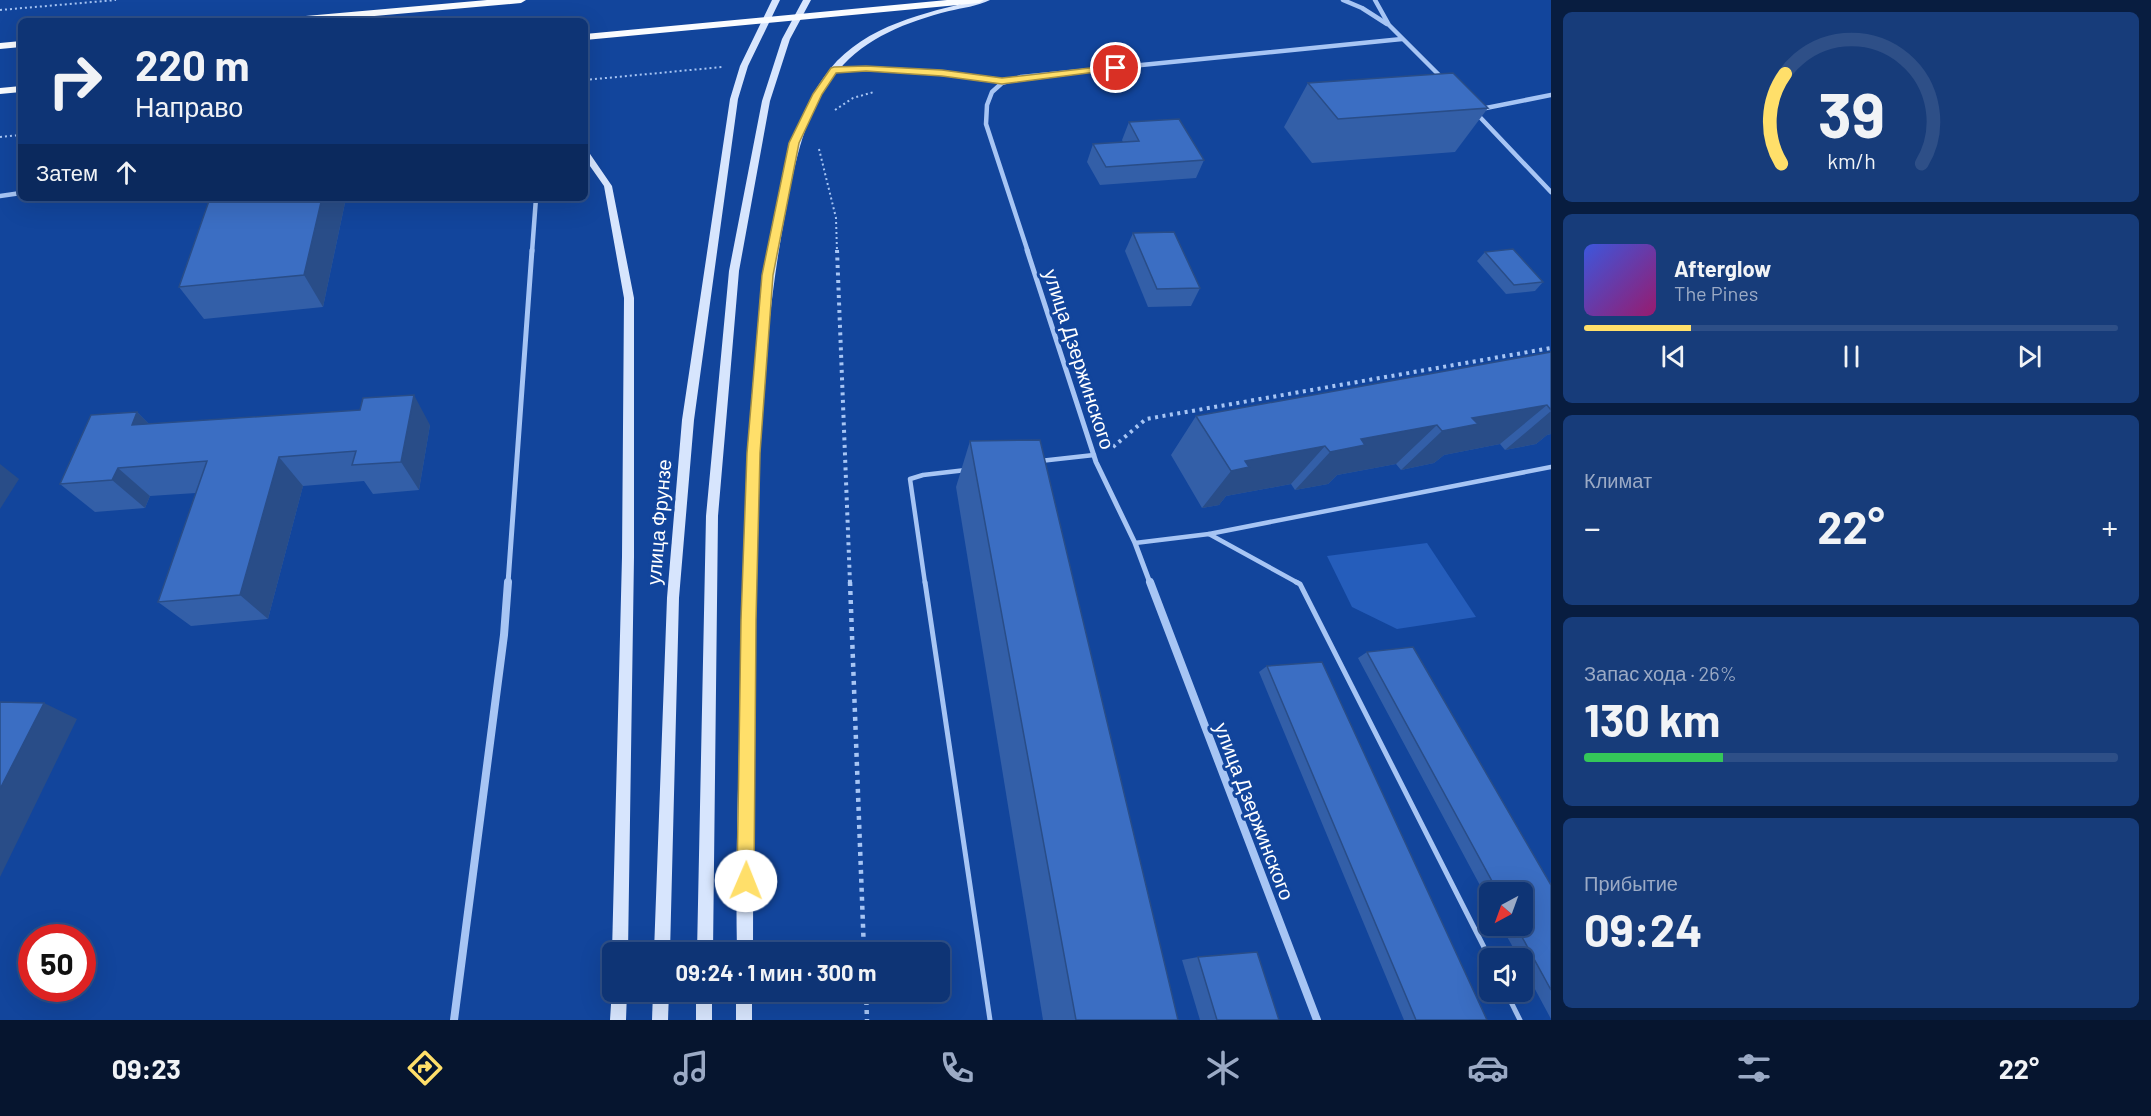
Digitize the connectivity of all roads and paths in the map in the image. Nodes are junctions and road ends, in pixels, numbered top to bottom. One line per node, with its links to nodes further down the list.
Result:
1 (116, 0): 9 (path)
2 (520, 0): 10 (highway)
3 (776, 0): 40 (main road, улица Фрунзе)
4 (807, 0): 41 (main road)
5 (979, 0): 12 (highway)
6 (986, 0): 16 (main road)
7 (1343, 0): 11 (street)
8 (1375, 0): 11 (street)
9 (0, 10)
10 (318, 18)
11 (1389, 24): 13 (street)
12 (588, 37)
13 (1402, 39): 17 (street); 18 (street)
14 (18, 44): 15 (highway)
15 (0, 46)
16 (834, 70): 17 (lane); 42 (main road)
17 (1002, 81): 33 (street, улица Дзержинского)
18 (1447, 84)
19 (18, 89): 21 (highway)
20 (882, 90): 23 (path)
21 (0, 91)
22 (1551, 95): 28 (street)
23 (831, 113)
24 (18, 135): 25 (path)
25 (0, 137)
26 (819, 146): 43 (path)
27 (588, 157): 39 (main road)
28 (1551, 192)
29 (18, 193): 30 (street)
30 (0, 196)
31 (536, 201): 51 (street)
32 (1551, 348): 33 (path)
33 (1095, 458): 34 (lane); 38 (street, улица Дзержинского)
34 (1037, 461)
35 (1551, 467): 37 (lane)
36 (969, 469): 57 (lane)
37 (1209, 534): 38 (lane); 44 (lane)
38 (1135, 543): 58 (street, улица Дзержинского)
39 (620, 942)
40 (662, 942)
41 (705, 942)
42 (745, 942)
43 (864, 942)
44 (1484, 948)
45 (619, 1002): 52 (main road)
46 (661, 1002): 53 (main road)
47 (704, 1002): 54 (main road)
48 (744, 1002): 55 (main road)
49 (866, 1002): 56 (path)
50 (1511, 1002): 59 (lane)
51 (454, 1020)
52 (618, 1020)
53 (660, 1020)
54 (704, 1020)
55 (744, 1020)
56 (867, 1020)
57 (990, 1020)
58 (1317, 1020)
59 (1520, 1020)

